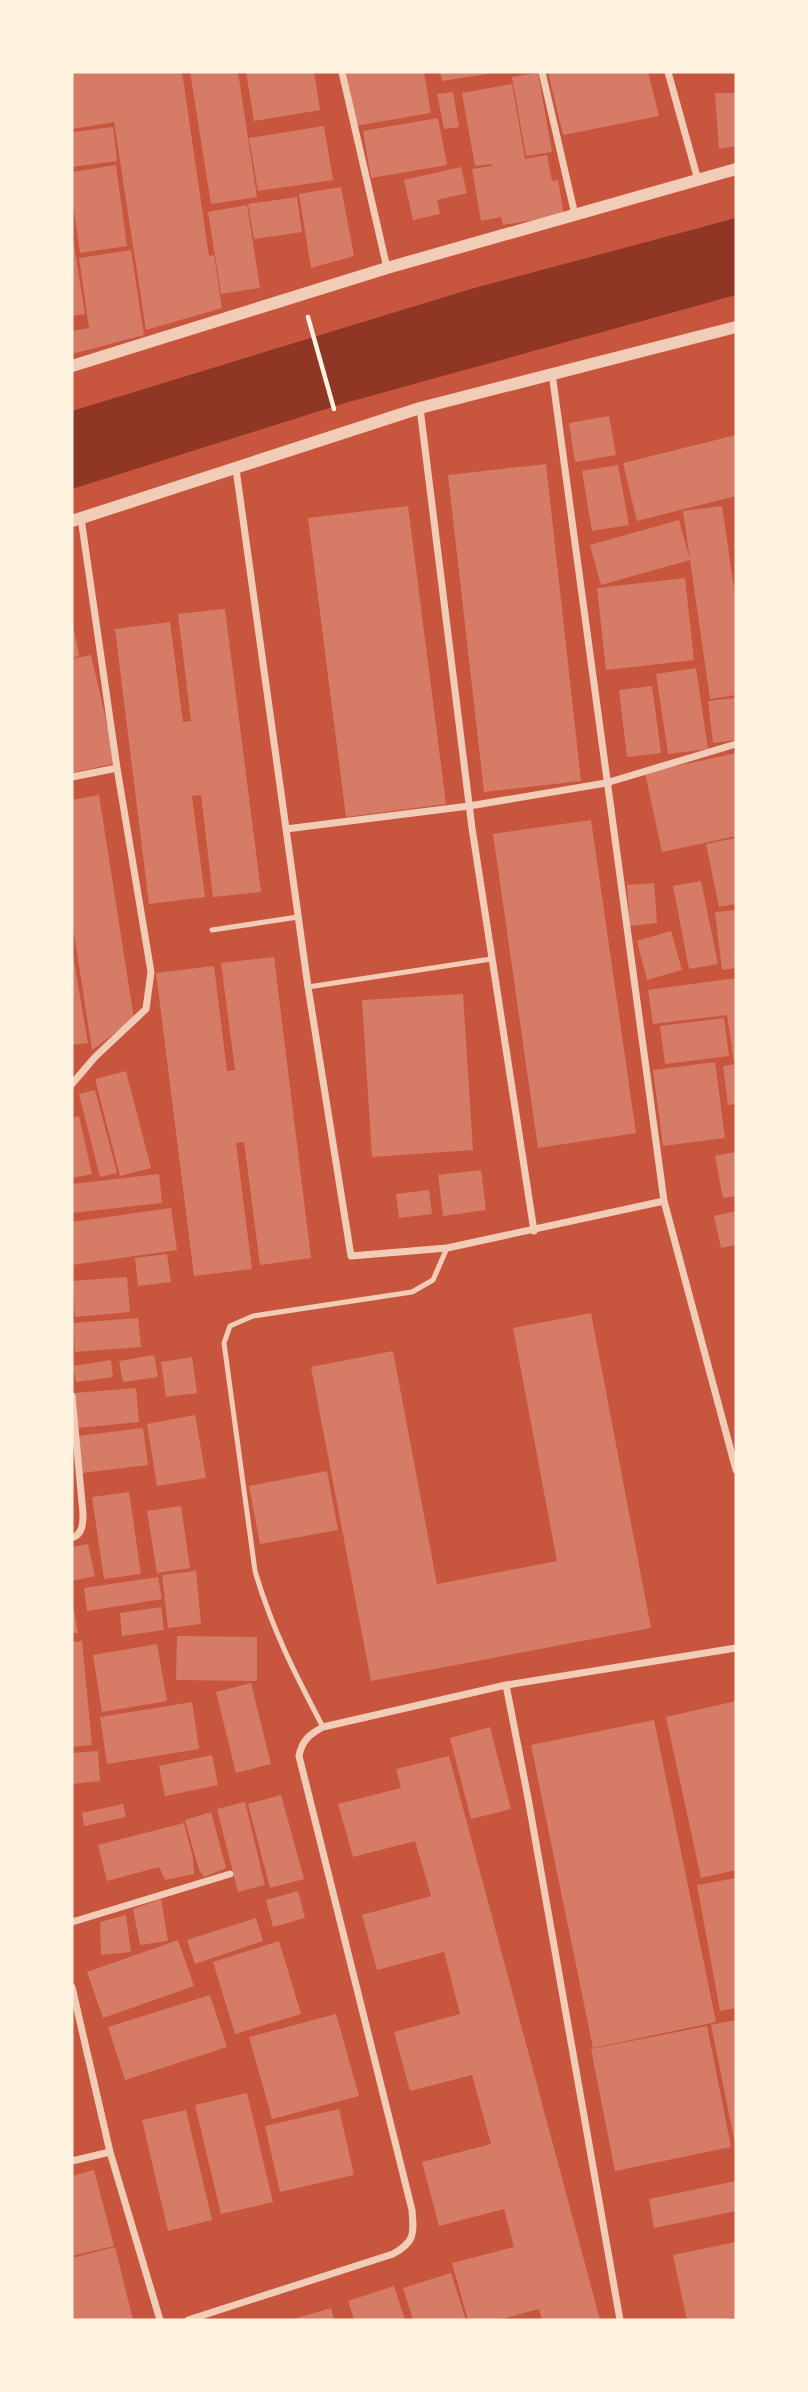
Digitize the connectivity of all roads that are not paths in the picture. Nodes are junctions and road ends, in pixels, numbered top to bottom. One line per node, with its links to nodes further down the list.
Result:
1 (342, 72): 7 (street)
2 (542, 72): 6 (street)
3 (668, 72): 5 (street)
4 (736, 169): 5 (street)
5 (698, 180): 6 (street)
6 (575, 215): 7 (street)
7 (387, 268): 9 (street)
8 (736, 327): 10 (street)
9 (72, 366)
10 (552, 373): 11 (street); 17 (street)
11 (420, 408): 12 (street); 18 (street)
12 (236, 469): 13 (street); 19 (street)
13 (76, 519): 15 (street)
14 (736, 744): 17 (street)
15 (117, 768): 16 (street); 24 (street)
16 (72, 777)
17 (606, 783): 18 (street); 25 (street)
18 (469, 806): 19 (street); 22 (street)
19 (286, 830): 20 (street)
20 (298, 917): 21 (lane); 23 (street)
21 (212, 930)
22 (491, 959): 23 (lane); 26 (street)
23 (308, 987): 27 (street)
24 (72, 1084)
25 (664, 1201): 26 (street); 29 (street)
26 (534, 1231): 27 (street)
27 (447, 1248): 33 (lane)
28 (72, 1396): 30 (street)
29 (736, 1470)
30 (72, 1538)
31 (736, 1648): 32 (street)
32 (506, 1685): 33 (street); 41 (street)
33 (323, 1727): 40 (street)
34 (230, 1874): 35 (street)
35 (72, 1922)
36 (72, 1987): 37 (street)
37 (110, 2152): 38 (street); 39 (street)
38 (72, 2161)
39 (160, 2320)
40 (188, 2320)
41 (620, 2320)

